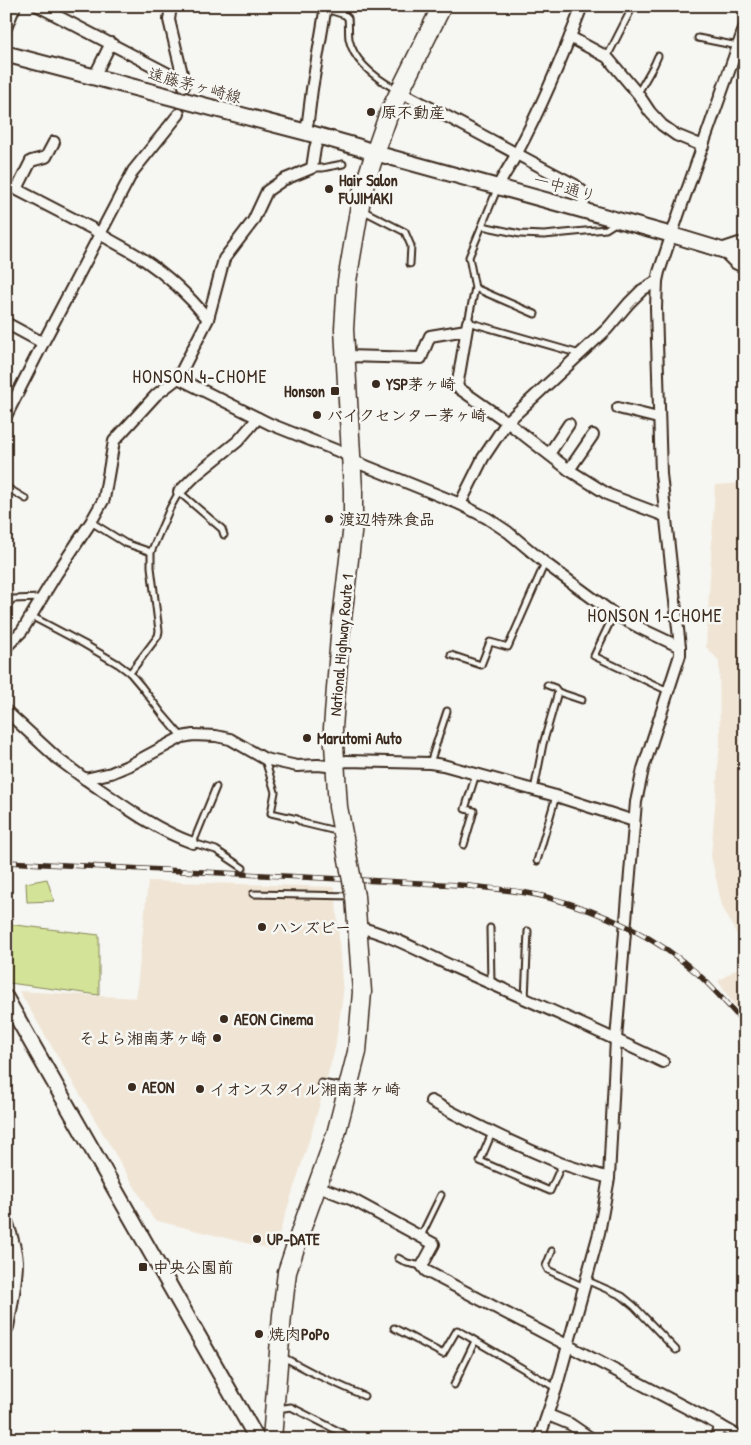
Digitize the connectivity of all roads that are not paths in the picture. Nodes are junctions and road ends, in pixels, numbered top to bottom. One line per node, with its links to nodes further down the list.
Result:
1 (15, 6): 9 (street)
2 (38, 6): 12 (street)
3 (171, 6): 12 (street)
4 (582, 6): 10 (street)
5 (633, 6): 16 (lane)
6 (326, 8): 18 (lane); 21 (street)
7 (435, 9): 18 (highway, National Highway Route 1)
8 (745, 26): 13 (street)
9 (6, 28)
10 (570, 37): 16 (street); 25 (street)
11 (698, 38): 13 (lane)
12 (111, 43): 17 (street)
13 (738, 46): 23 (street)
14 (6, 54): 17 (main road, 遠藤茅ヶ崎線)
15 (658, 56): 19 (lane)
16 (607, 57): 19 (street)
17 (94, 77): 21 (main road, 遠藤茅ヶ崎線)
18 (400, 92): 24 (highway, National Highway Route 1); 25 (street)
19 (638, 94): 23 (street)
20 (179, 114): 35 (street)
21 (312, 134): 24 (main road, 遠藤茅ヶ崎線); 27 (street)
22 (54, 142): 30 (street)
23 (703, 146): 36 (street)
24 (375, 153): 29 (street, 一中通り); 31 (highway, National Highway Route 1)
25 (516, 154): 29 (street); 32 (street)
26 (343, 164): 27 (lane)
27 (312, 168): 45 (street)
28 (6, 184): 30 (street)
29 (498, 186): 32 (street, 一中通り); 34 (lane)
30 (17, 189): 35 (street)
31 (359, 208): 40 (lane); 50 (highway, National Highway Route 1)
32 (584, 211): 33 (street, 一中通り)
33 (620, 221): 34 (lane); 36 (street, 一中通り)
34 (482, 226): 43 (lane)
35 (100, 234): 45 (street); 48 (street)
36 (672, 235): 38 (street, 一中通り); 42 (street)
37 (745, 244): 38 (street)
38 (721, 249): 39 (street, 一中通り); 41 (street)
39 (745, 257)
40 (410, 264)
41 (745, 268)
42 (657, 281): 49 (street); 55 (street)
43 (475, 288): 44 (lane); 47 (lane)
44 (535, 314)
45 (208, 319): 51 (street)
46 (6, 323): 48 (street)
47 (467, 326): 49 (lane); 50 (street); 56 (street)
48 (43, 343): 53 (street)
49 (580, 354): 56 (street)
50 (346, 356): 60 (highway, National Highway Route 1)
51 (178, 378): 54 (street); 67 (street)
52 (618, 408): 55 (street)
53 (6, 416)
54 (258, 418): 60 (street); 63 (street)
55 (658, 418): 66 (street)
56 (507, 422): 59 (street); 65 (street)
57 (570, 424): 59 (street)
58 (593, 435): 61 (street)
59 (549, 454): 61 (street)
60 (351, 460): 65 (street); 88 (highway, National Highway Route 1)
61 (569, 470): 66 (street)
62 (6, 487): 64 (lane)
63 (179, 492): 68 (lane); 69 (lane)
64 (26, 499)
65 (460, 504): 70 (street)
66 (665, 516): 76 (street)
67 (91, 522): 69 (lane); 71 (street)
68 (224, 535)
69 (151, 552): 78 (lane)
70 (545, 563): 73 (street); 77 (lane)
71 (42, 598): 72 (lane); 74 (street)
72 (6, 605)
73 (614, 614): 76 (street); 80 (lane)
74 (31, 616): 75 (street); 78 (lane)
75 (6, 647)
76 (680, 648): 80 (street)
77 (451, 655)
78 (130, 673): 85 (lane)
79 (546, 684): 81 (lane)
80 (669, 691): 94 (street)
81 (558, 692): 82 (lane); 92 (lane)
82 (582, 700)
83 (6, 711): 90 (street)
84 (447, 711): 87 (lane)
85 (182, 736): 86 (street); 90 (street)
86 (265, 759): 88 (street); 95 (lane)
87 (430, 764): 88 (street); 89 (street)
88 (335, 765): 95 (highway, National Highway Route 1)
89 (476, 774): 92 (street); 97 (lane)
90 (85, 778): 96 (street)
91 (216, 787): 96 (lane)
92 (534, 790): 93 (street)
93 (556, 796): 94 (street); 98 (lane)
94 (634, 822): 108 (street)
95 (344, 841): 101 (highway, National Highway Route 1, bridge)
96 (193, 843): 99 (lane)
97 (464, 846)
98 (537, 861)
99 (243, 868)
100 (253, 894): 101 (lane)
101 (355, 896): 102 (highway, National Highway Route 1)
102 (358, 927): 105 (street); 111 (highway, National Highway Route 1)
103 (490, 928): 105 (lane)
104 (528, 931): 107 (lane)
105 (491, 983): 107 (street)
106 (6, 998): 136 (street)
107 (525, 999): 108 (street)
108 (616, 1039): 109 (street); 115 (street)
109 (663, 1062)
110 (321, 1083): 111 (lane)
111 (348, 1088): 116 (highway, National Highway Route 1)
112 (431, 1101): 113 (street)
113 (492, 1133): 114 (street); 114 (lane)
114 (562, 1163): 115 (street)
115 (608, 1178): 123 (street)
116 (317, 1186): 119 (street); 129 (highway, National Highway Route 1)
117 (441, 1195): 119 (lane)
118 (6, 1224): 124 (street)
119 (421, 1236): 122 (street)
120 (552, 1251): 123 (lane)
121 (398, 1258): 122 (lane)
122 (422, 1266): 127 (street)
123 (585, 1283): 127 (street); 128 (lane)
124 (6, 1327)
125 (394, 1328): 126 (lane)
126 (475, 1341): 130 (lane); 131 (lane)
127 (568, 1345): 131 (street); 135 (street)
128 (676, 1350)
129 (279, 1355): 132 (lane); 133 (highway, National Highway Route 1)
130 (454, 1385)
131 (556, 1388): 134 (street)
132 (364, 1396)
133 (274, 1410): 137 (highway, National Highway Route 1); 138 (lane)
134 (548, 1415): 139 (street); 140 (street)
135 (721, 1426): 141 (street); 142 (street)
136 (257, 1439)
137 (272, 1439)
138 (354, 1439)
139 (539, 1439)
140 (592, 1439)
141 (714, 1439)
142 (744, 1439)

